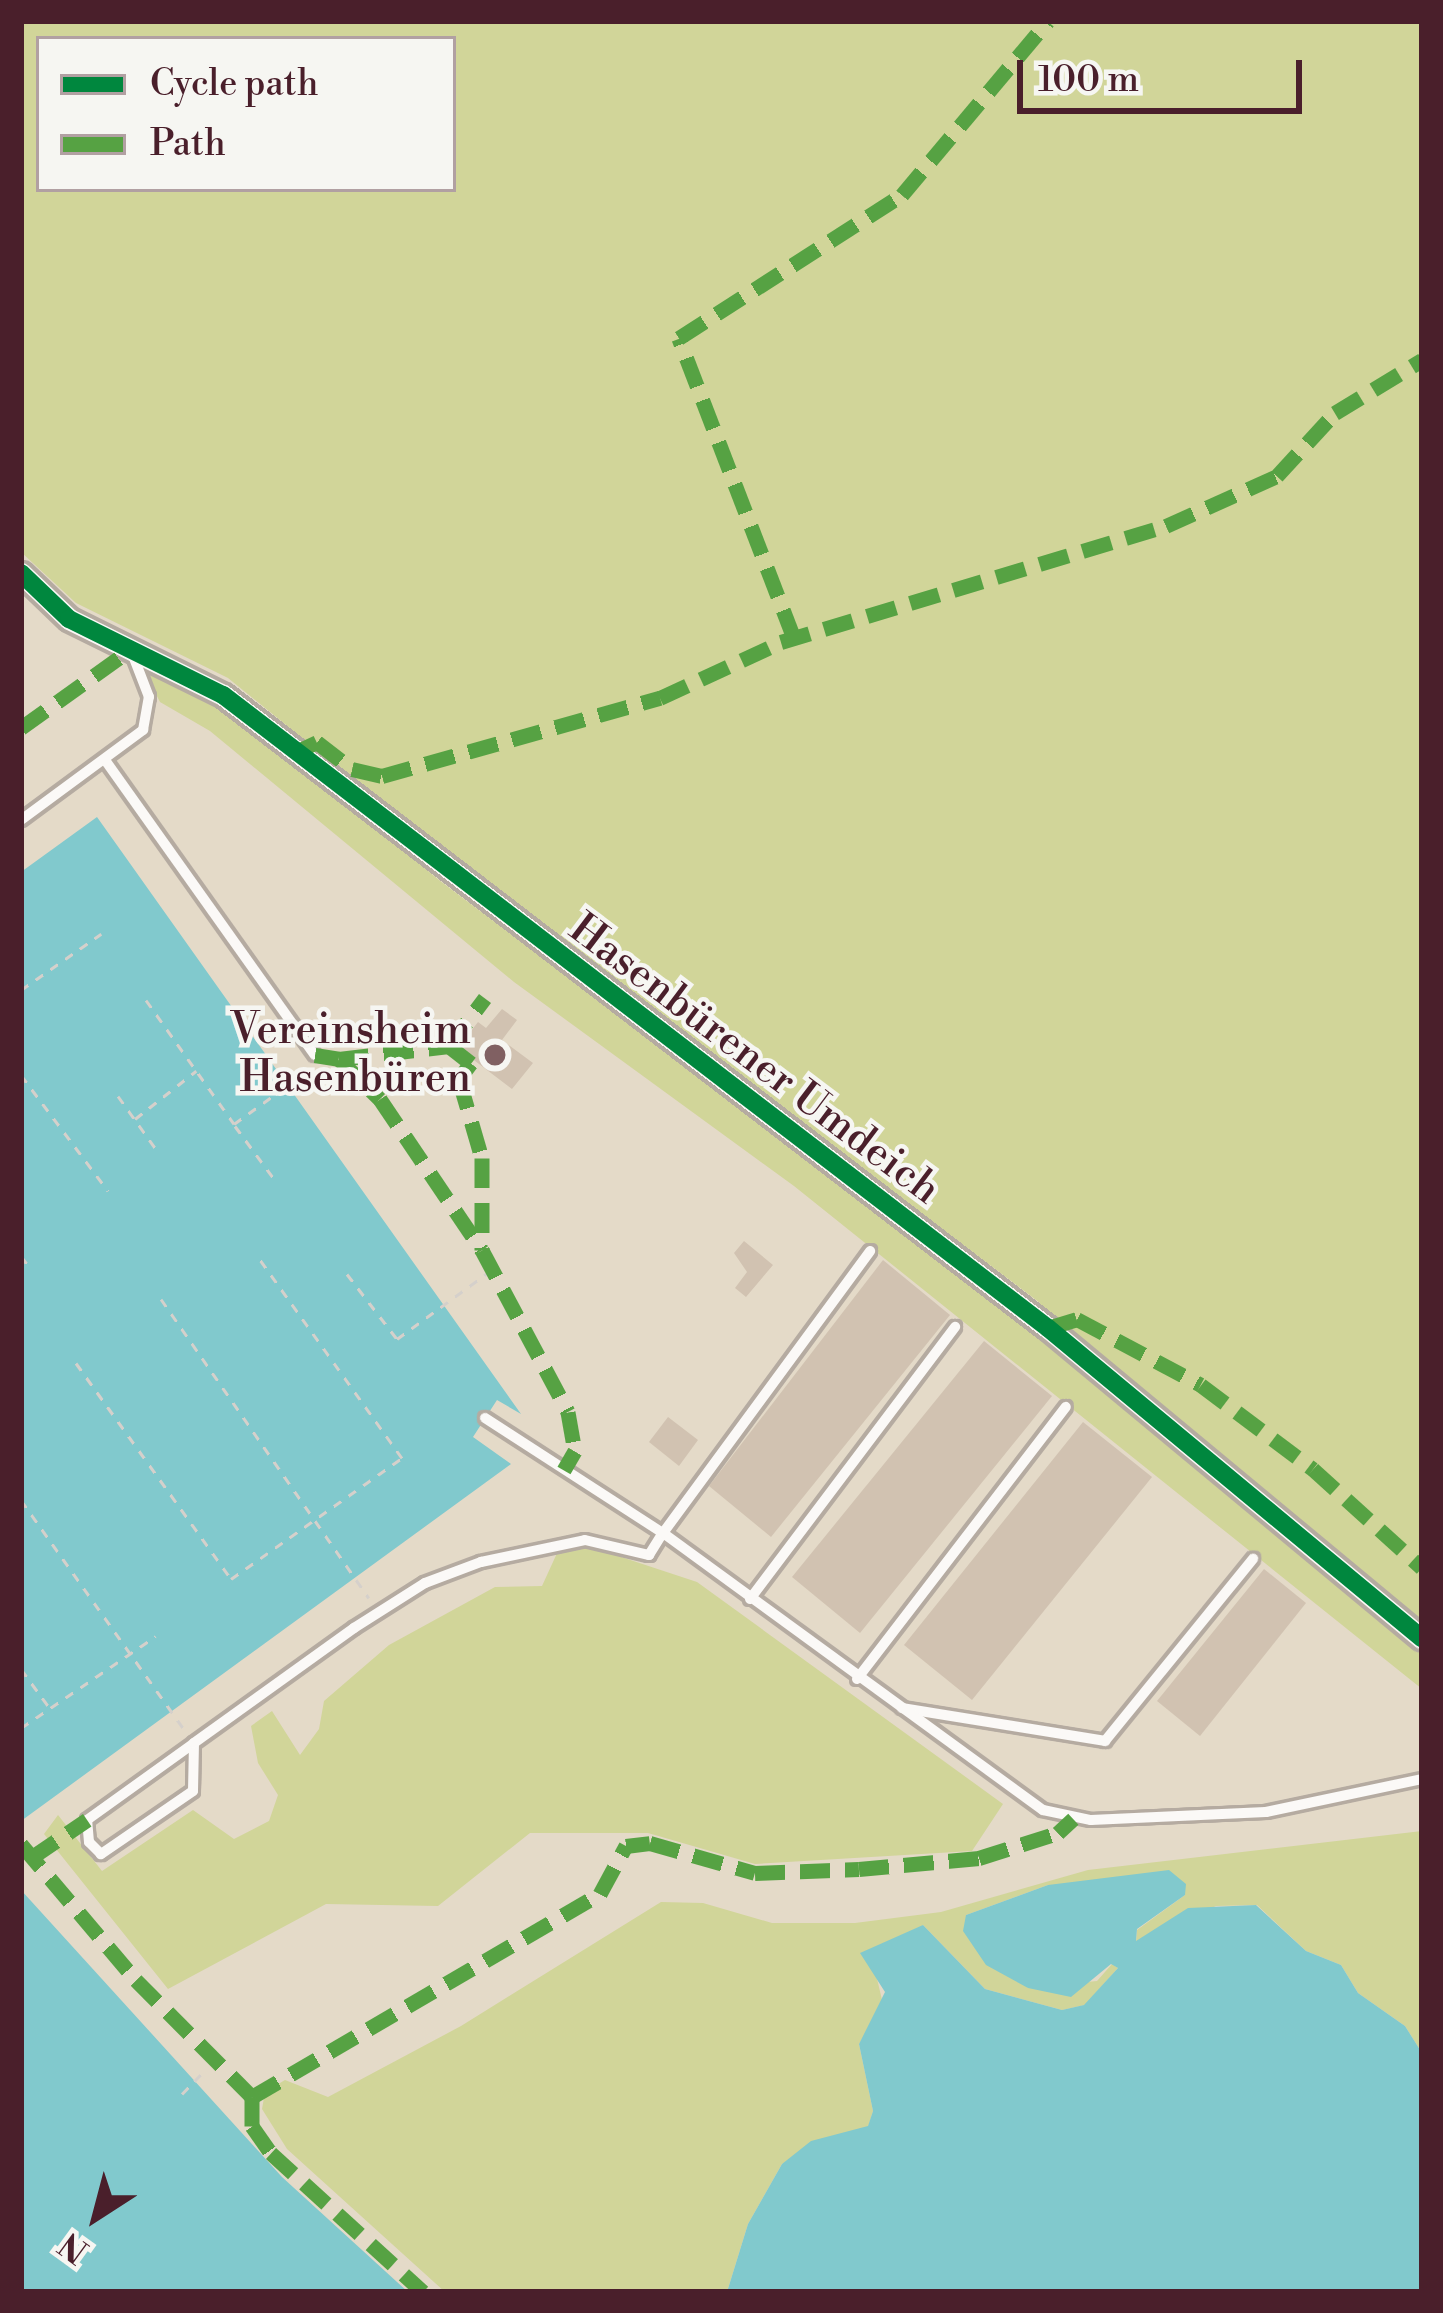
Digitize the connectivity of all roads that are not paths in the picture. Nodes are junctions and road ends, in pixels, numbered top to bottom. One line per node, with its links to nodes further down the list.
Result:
1 (21, 573): 2 (street, Hasenbürener Umdeich)
2 (130, 650): 3 (lane); 13 (street, Hasenbürener Umdeich)
3 (105, 760): 4 (lane); 5 (lane)
4 (21, 820)
5 (314, 1061)
6 (870, 1251): 10 (lane)
7 (955, 1327): 12 (lane)
8 (1066, 1408): 14 (lane)
9 (484, 1418): 10 (lane)
10 (663, 1533): 12 (lane); 16 (lane)
11 (1253, 1559): 15 (lane)
12 (750, 1599): 14 (lane)
13 (1422, 1638)
14 (857, 1679): 15 (lane)
15 (897, 1708): 17 (lane)
16 (194, 1743): 16 (lane)
17 (1422, 1779)

